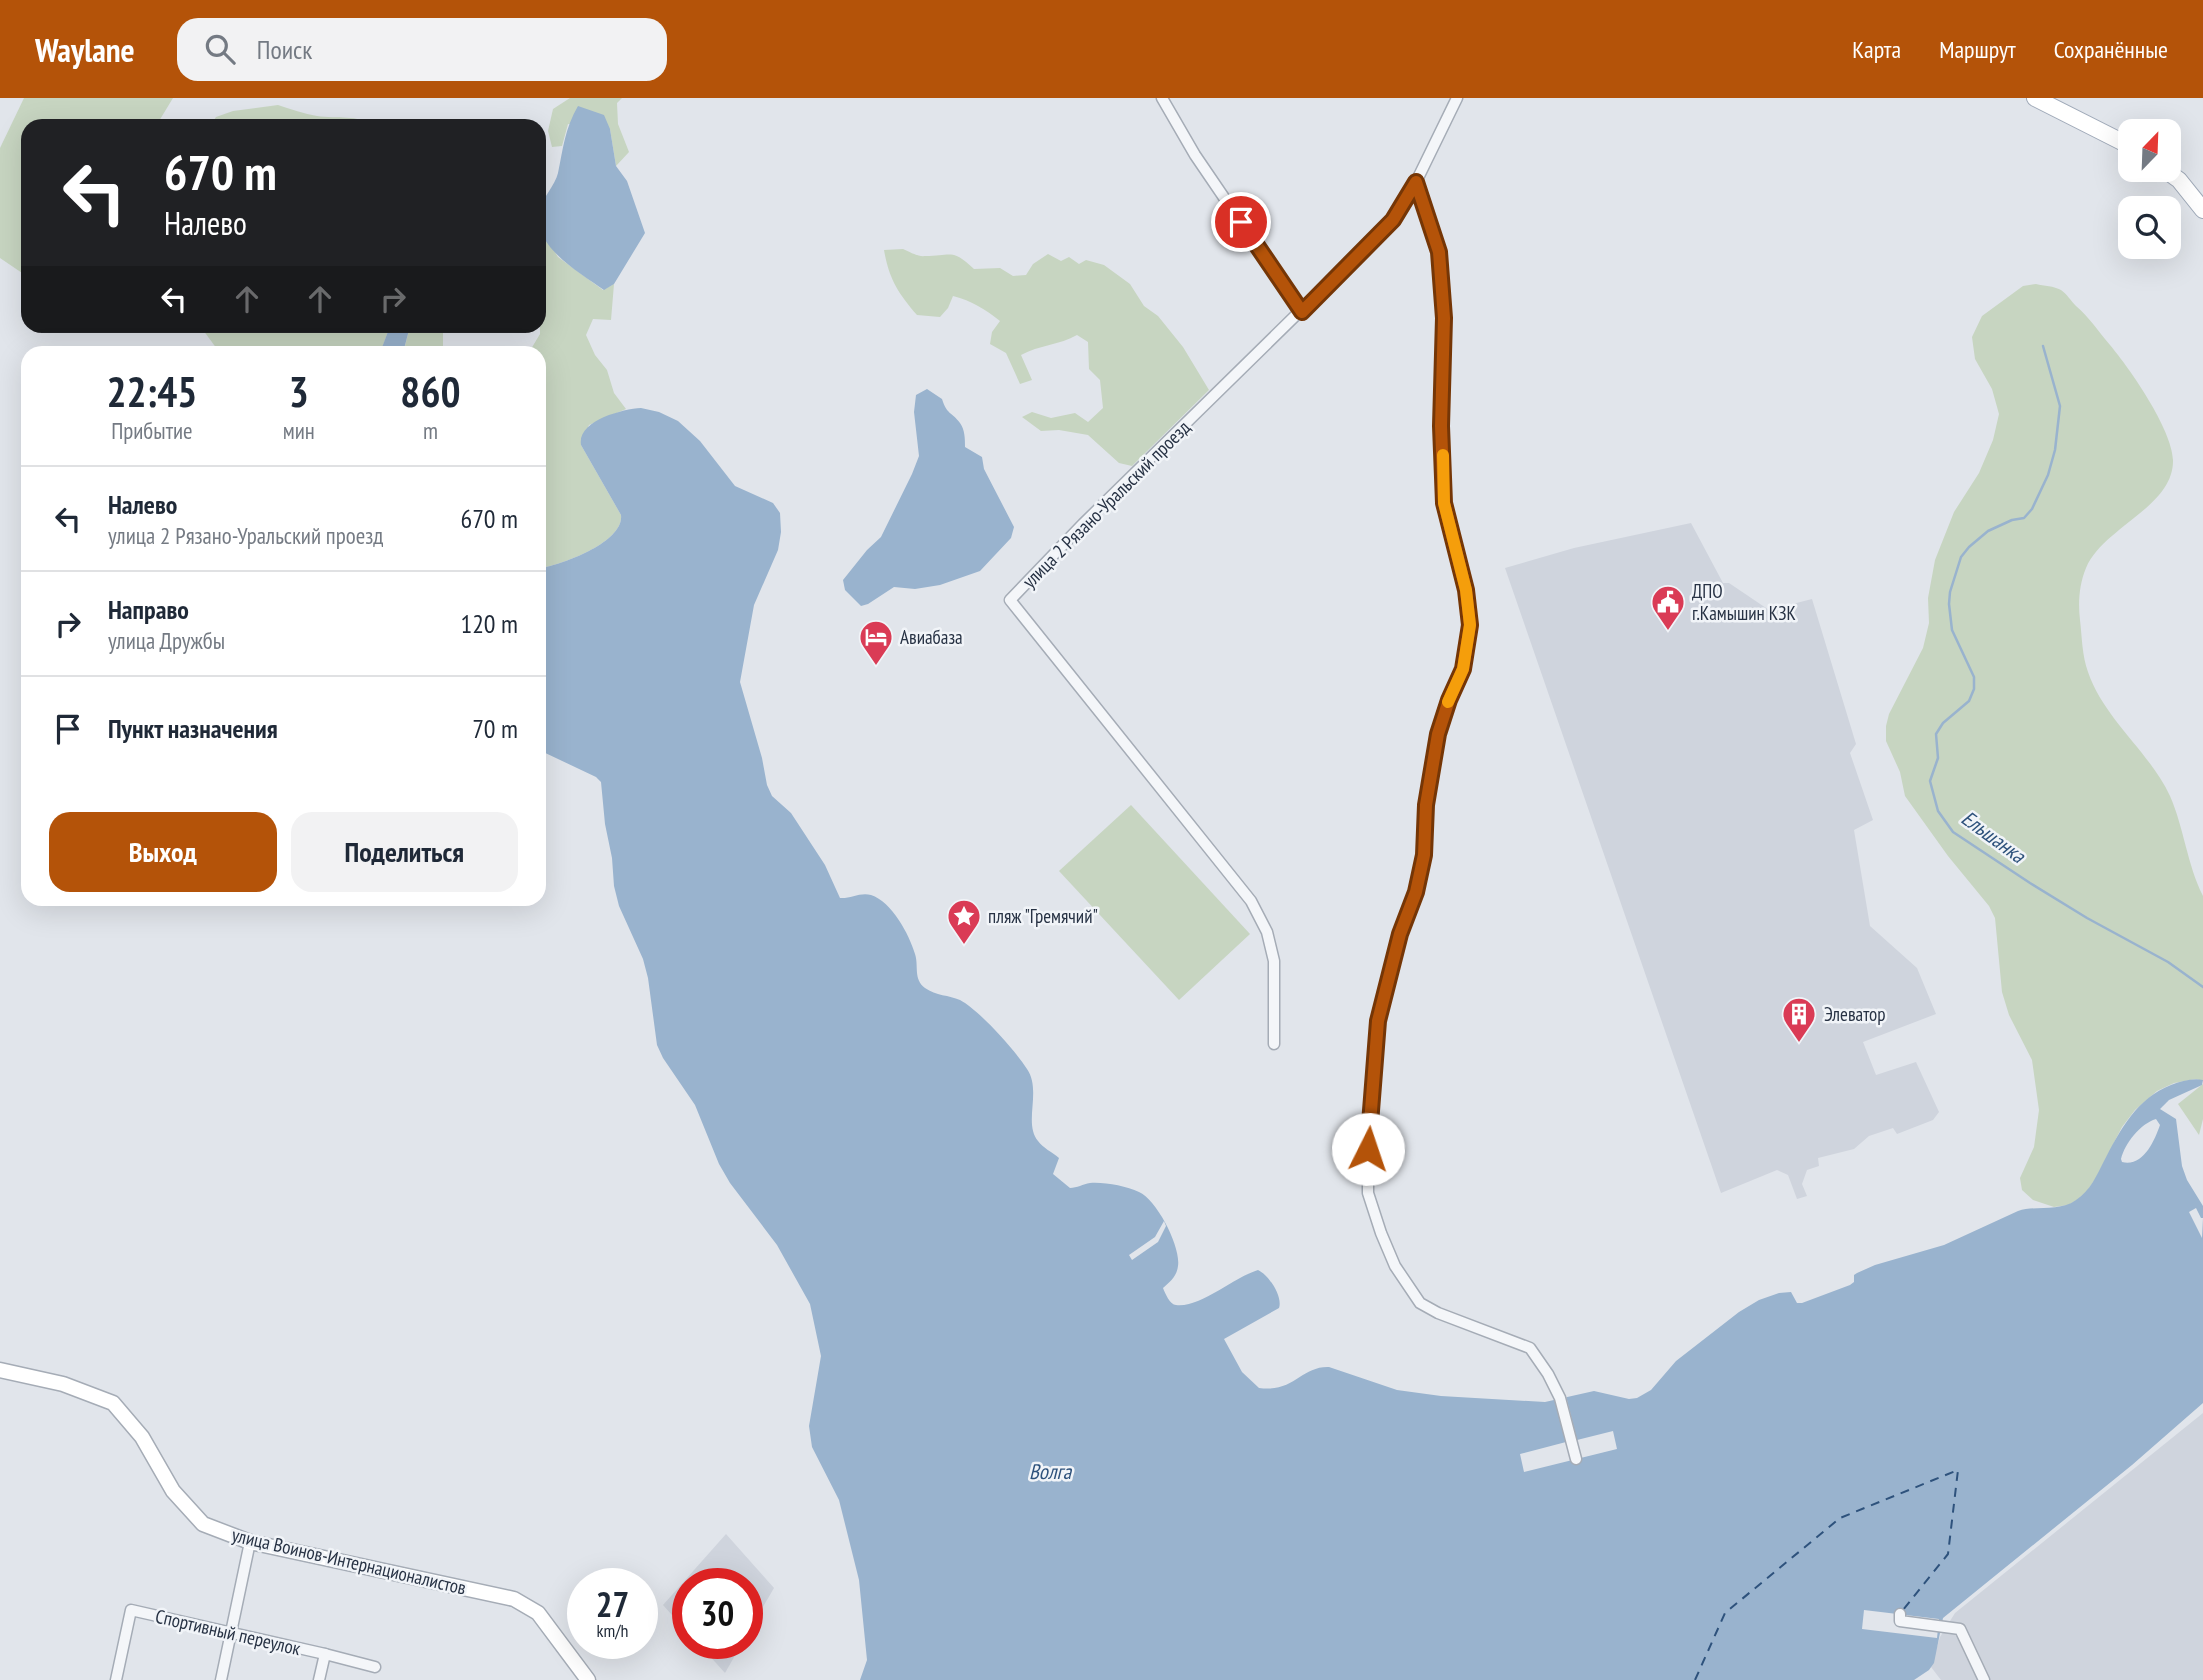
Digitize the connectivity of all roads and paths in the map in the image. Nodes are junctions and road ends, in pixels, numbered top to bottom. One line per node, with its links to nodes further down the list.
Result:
1 (1162, 98): 8 (street)
2 (1457, 98): 5 (street, улица 2 Рязано-Уральский проезд)
3 (2035, 98): 4 (main road)
4 (2118, 140)
5 (1416, 182): 8 (street, улица 2 Рязано-Уральский проезд); 11 (street)
6 (2181, 182): 7 (main road)
7 (2203, 210)
8 (1302, 312): 9 (street, улица 2 Рязано-Уральский проезд)
9 (1274, 1044)
10 (0, 1370): 12 (street, улица Воинов-Интернационалистов)
11 (1576, 1459)
12 (250, 1542): 14 (street); 20 (street, улица Воинов-Интернационалистов)
13 (1900, 1614): 21 (street)
14 (232, 1634): 15 (street, Спортивный переулок); 17 (street, Спортивный переулок); 18 (street)
15 (325, 1654): 16 (street, Спортивный переулок); 19 (street)
16 (375, 1667)
17 (116, 1680)
18 (221, 1680)
19 (319, 1680)
20 (587, 1680)
21 (1983, 1680)

